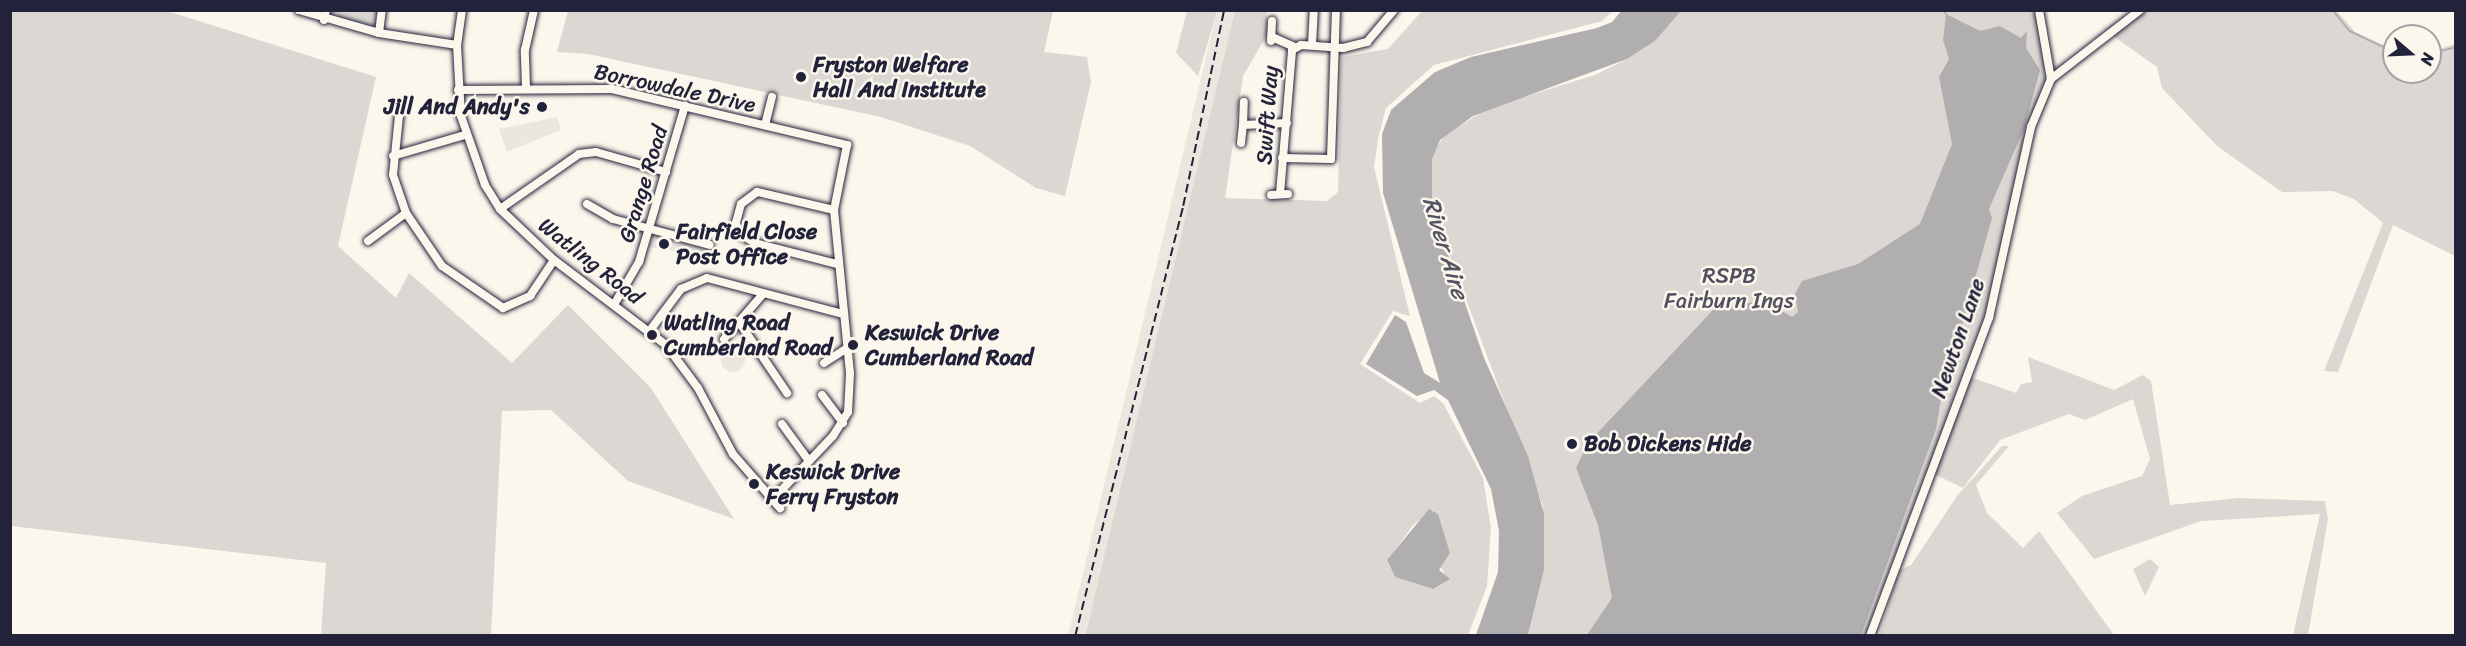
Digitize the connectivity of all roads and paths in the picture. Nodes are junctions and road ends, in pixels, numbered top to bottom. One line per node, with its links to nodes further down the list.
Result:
1 (299, 10): 11 (street)
2 (326, 10): 11 (street)
3 (382, 10): 13 (street)
4 (462, 10): 14 (street, Watling Road)
5 (534, 10): 19 (street)
6 (1314, 10): 15 (street)
7 (1336, 10): 17 (street)
8 (1394, 10): 17 (street, Swift Way)
9 (2040, 10): 18 (street, Newton Lane)
10 (2140, 10): 18 (street)
11 (324, 20): 13 (street)
12 (1272, 21): 16 (street)
13 (379, 33): 14 (street)
14 (457, 45): 20 (street, Watling Road)
15 (1312, 45): 16 (street, Swift Way); 17 (street, Swift Way)
16 (1294, 47): 25 (street, Swift Way)
17 (1336, 47): 31 (street)
18 (2050, 79): 58 (street, Newton Lane)
19 (526, 86): 20 (street, Borrowdale Drive); 24 (street, Borrowdale Drive)
20 (458, 90): 28 (street, Watling Road)
21 (772, 97): 26 (street)
22 (1244, 102): 27 (street)
23 (400, 106): 30 (street)
24 (685, 106): 26 (street, Borrowdale Drive); 32 (street, Grange Road)
25 (1287, 123): 27 (street); 31 (street, Swift Way)
26 (765, 125): 36 (street, Borrowdale Drive)
27 (1243, 125): 29 (street)
28 (465, 135): 30 (street); 35 (street, Watling Road)
29 (1241, 143)
30 (393, 156): 37 (street)
31 (1282, 158): 33 (street, Swift Way)
32 (666, 172): 35 (street); 38 (street, Grange Road)
33 (1280, 194)
34 (587, 204): 38 (street)
35 (500, 208): 41 (street, Watling Road)
36 (834, 210): 42 (street); 42 (street)
37 (406, 213): 39 (street); 41 (street)
38 (649, 230): 40 (street); 44 (street, Grange Road)
39 (368, 241)
40 (710, 245)
41 (554, 260): 44 (street, Watling Road)
42 (837, 264): 45 (street)
43 (763, 294): 45 (street); 46 (street); 47 (street)
44 (615, 303): 47 (street, Watling Road)
45 (843, 314): 49 (street)
46 (739, 322): 48 (street); 51 (street)
47 (651, 329): 56 (street, Watling Road)
48 (724, 339)
49 (847, 348): 50 (street); 53 (street)
50 (824, 363)
51 (788, 393)
52 (822, 395): 53 (street)
53 (843, 423): 55 (street)
54 (782, 424): 55 (street)
55 (809, 461): 56 (street)
56 (771, 500): 57 (street, Watling Road)
57 (780, 508)
58 (1870, 636)

